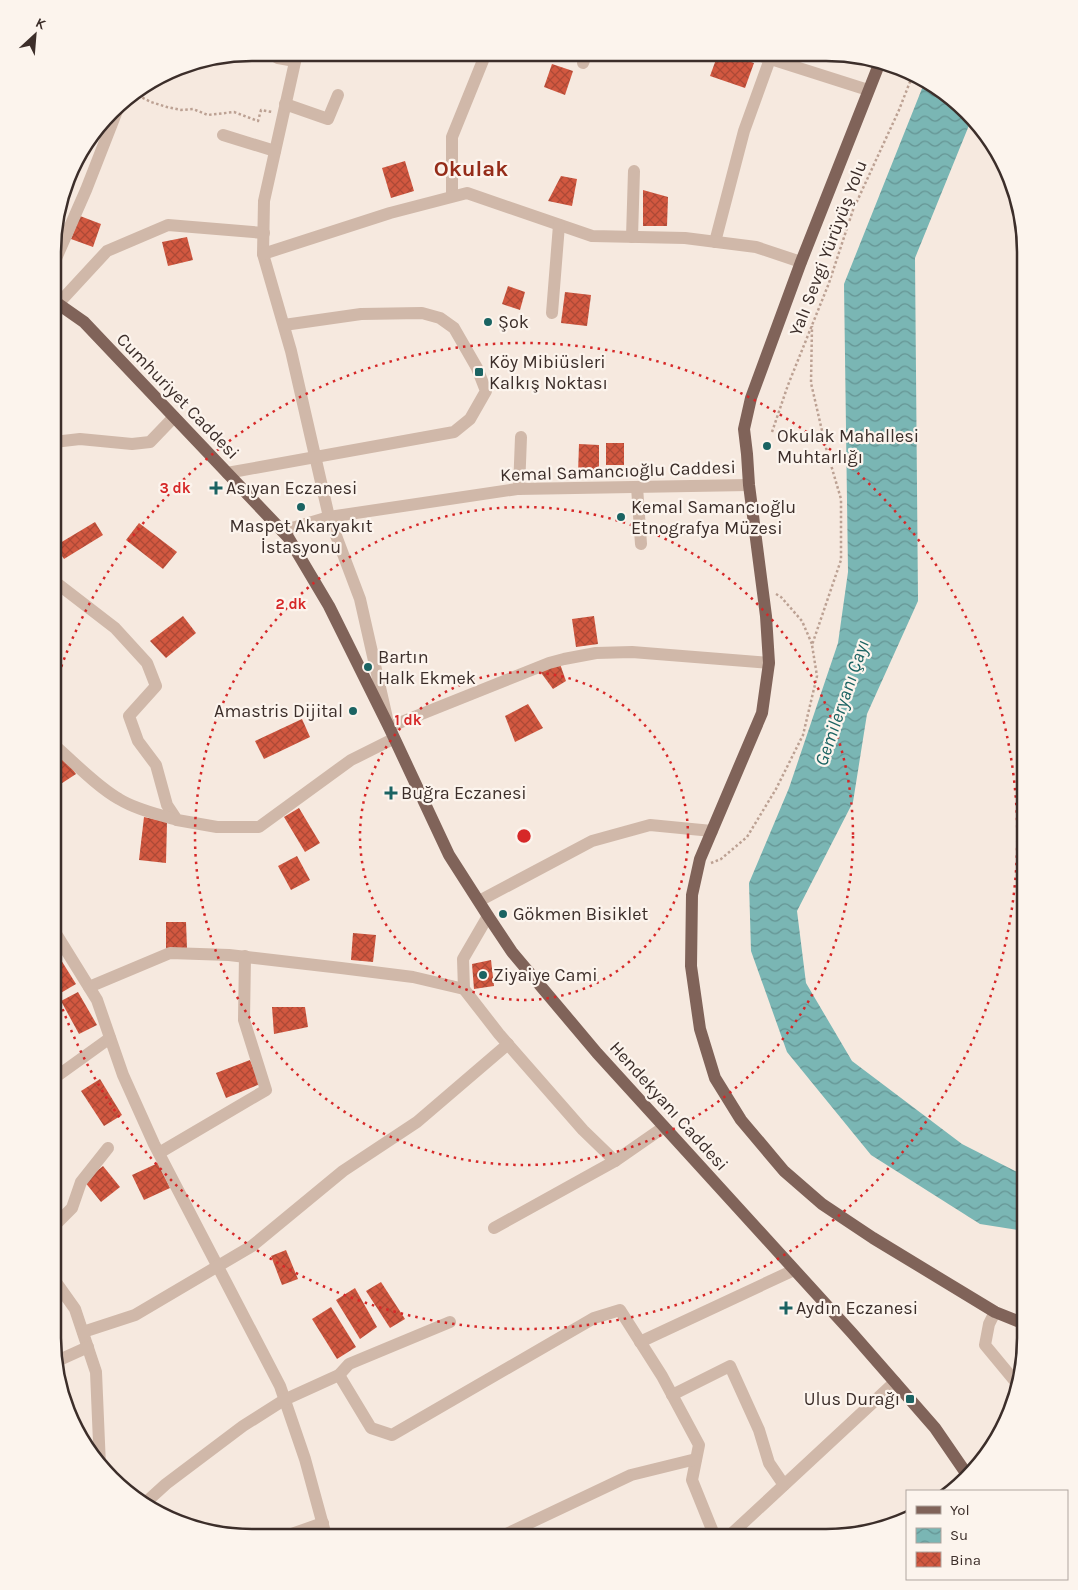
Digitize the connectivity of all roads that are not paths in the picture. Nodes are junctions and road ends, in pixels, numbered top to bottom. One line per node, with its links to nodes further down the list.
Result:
1 (295, 61): 8 (street)
2 (483, 61): 13 (street)
3 (769, 61): 17 (street)
4 (776, 61): 6 (street)
5 (877, 69): 6 (main road)
6 (868, 90): 20 (main road)
7 (338, 95): 8 (street)
8 (284, 109): 11 (street)
9 (113, 122): 18 (street)
10 (224, 135): 11 (street)
11 (275, 151): 15 (street)
12 (634, 171): 16 (street)
13 (452, 196): 14 (street); 19 (street)
14 (559, 225): 16 (street); 23 (street)
15 (264, 233): 19 (street); 21 (street)
16 (632, 237): 17 (street)
17 (715, 242): 20 (street)
18 (62, 246)
19 (263, 254): 24 (street)
20 (801, 262): 30 (main road)
21 (61, 298)
22 (61, 306): 25 (main road, Cumhuriyet Caddesi)
23 (552, 313)
24 (284, 325): 28 (street); 28 (street)
25 (174, 417): 27 (street); 29 (main road, Cumhuriyet Caddesi)
26 (521, 437): 32 (street)
27 (61, 441)
28 (315, 458): 29 (street); 33 (street)
29 (228, 473): 34 (main road, Cumhuriyet Caddesi)
30 (749, 485): 31 (street, Kemal Samancıoğlu Caddesi); 37 (main road)
31 (637, 487): 32 (street, Kemal Samancıoğlu Caddesi); 35 (street)
32 (519, 489): 33 (street, Kemal Samancıoğlu Caddesi)
33 (329, 517): 34 (street, Kemal Samancıoğlu Caddesi); 38 (street)
34 (282, 531): 38 (main road, Cumhuriyet Caddesi)
35 (641, 544)
36 (61, 587): 40 (street)
37 (769, 663): 38 (street); 41 (main road)
38 (391, 733): 40 (street); 42 (main road, Hendekyanı Caddesi)
39 (61, 751): 40 (street)
40 (178, 820)
41 (712, 831): 42 (street); 60 (main road)
42 (480, 901): 43 (main road, Hendekyanı Caddesi)
43 (488, 916): 47 (street); 51 (main road, Hendekyanı Caddesi)
44 (61, 942): 46 (street)
45 (245, 956): 46 (street); 47 (street); 53 (street)
46 (89, 988): 48 (street)
47 (464, 989): 49 (street)
48 (110, 1038): 50 (street); 53 (street)
49 (508, 1044): 54 (street); 57 (street)
50 (61, 1073)
51 (664, 1127): 54 (street); 58 (main road, Hendekyanı Caddesi)
52 (108, 1148): 55 (street)
53 (159, 1152): 57 (street)
54 (615, 1161): 56 (street)
55 (61, 1219)
56 (494, 1228)
57 (218, 1267): 63 (street); 71 (street)
58 (794, 1270): 64 (street); 69 (main road, Hendekyanı Caddesi)
59 (61, 1289): 63 (street)
60 (995, 1312): 61 (main road); 68 (street)
61 (1017, 1321)
62 (450, 1322): 67 (street)
63 (83, 1332): 65 (street)
64 (640, 1342): 67 (street); 70 (street)
65 (88, 1347): 66 (street); 72 (street)
66 (63, 1358)
67 (339, 1375): 71 (street)
68 (1012, 1378)
69 (895, 1382): 74 (main road, Hendekyanı Caddesi); 75 (street)
70 (672, 1395): 73 (street); 75 (street)
71 (284, 1400): 76 (street); 77 (street)
72 (99, 1452)
73 (696, 1459): 80 (street); 81 (street)
74 (964, 1470)
75 (784, 1485): 82 (street)
76 (150, 1499)
77 (323, 1523): 78 (street); 79 (street)
78 (306, 1529)
79 (324, 1529)
80 (519, 1529)
81 (712, 1529)
82 (737, 1529)

